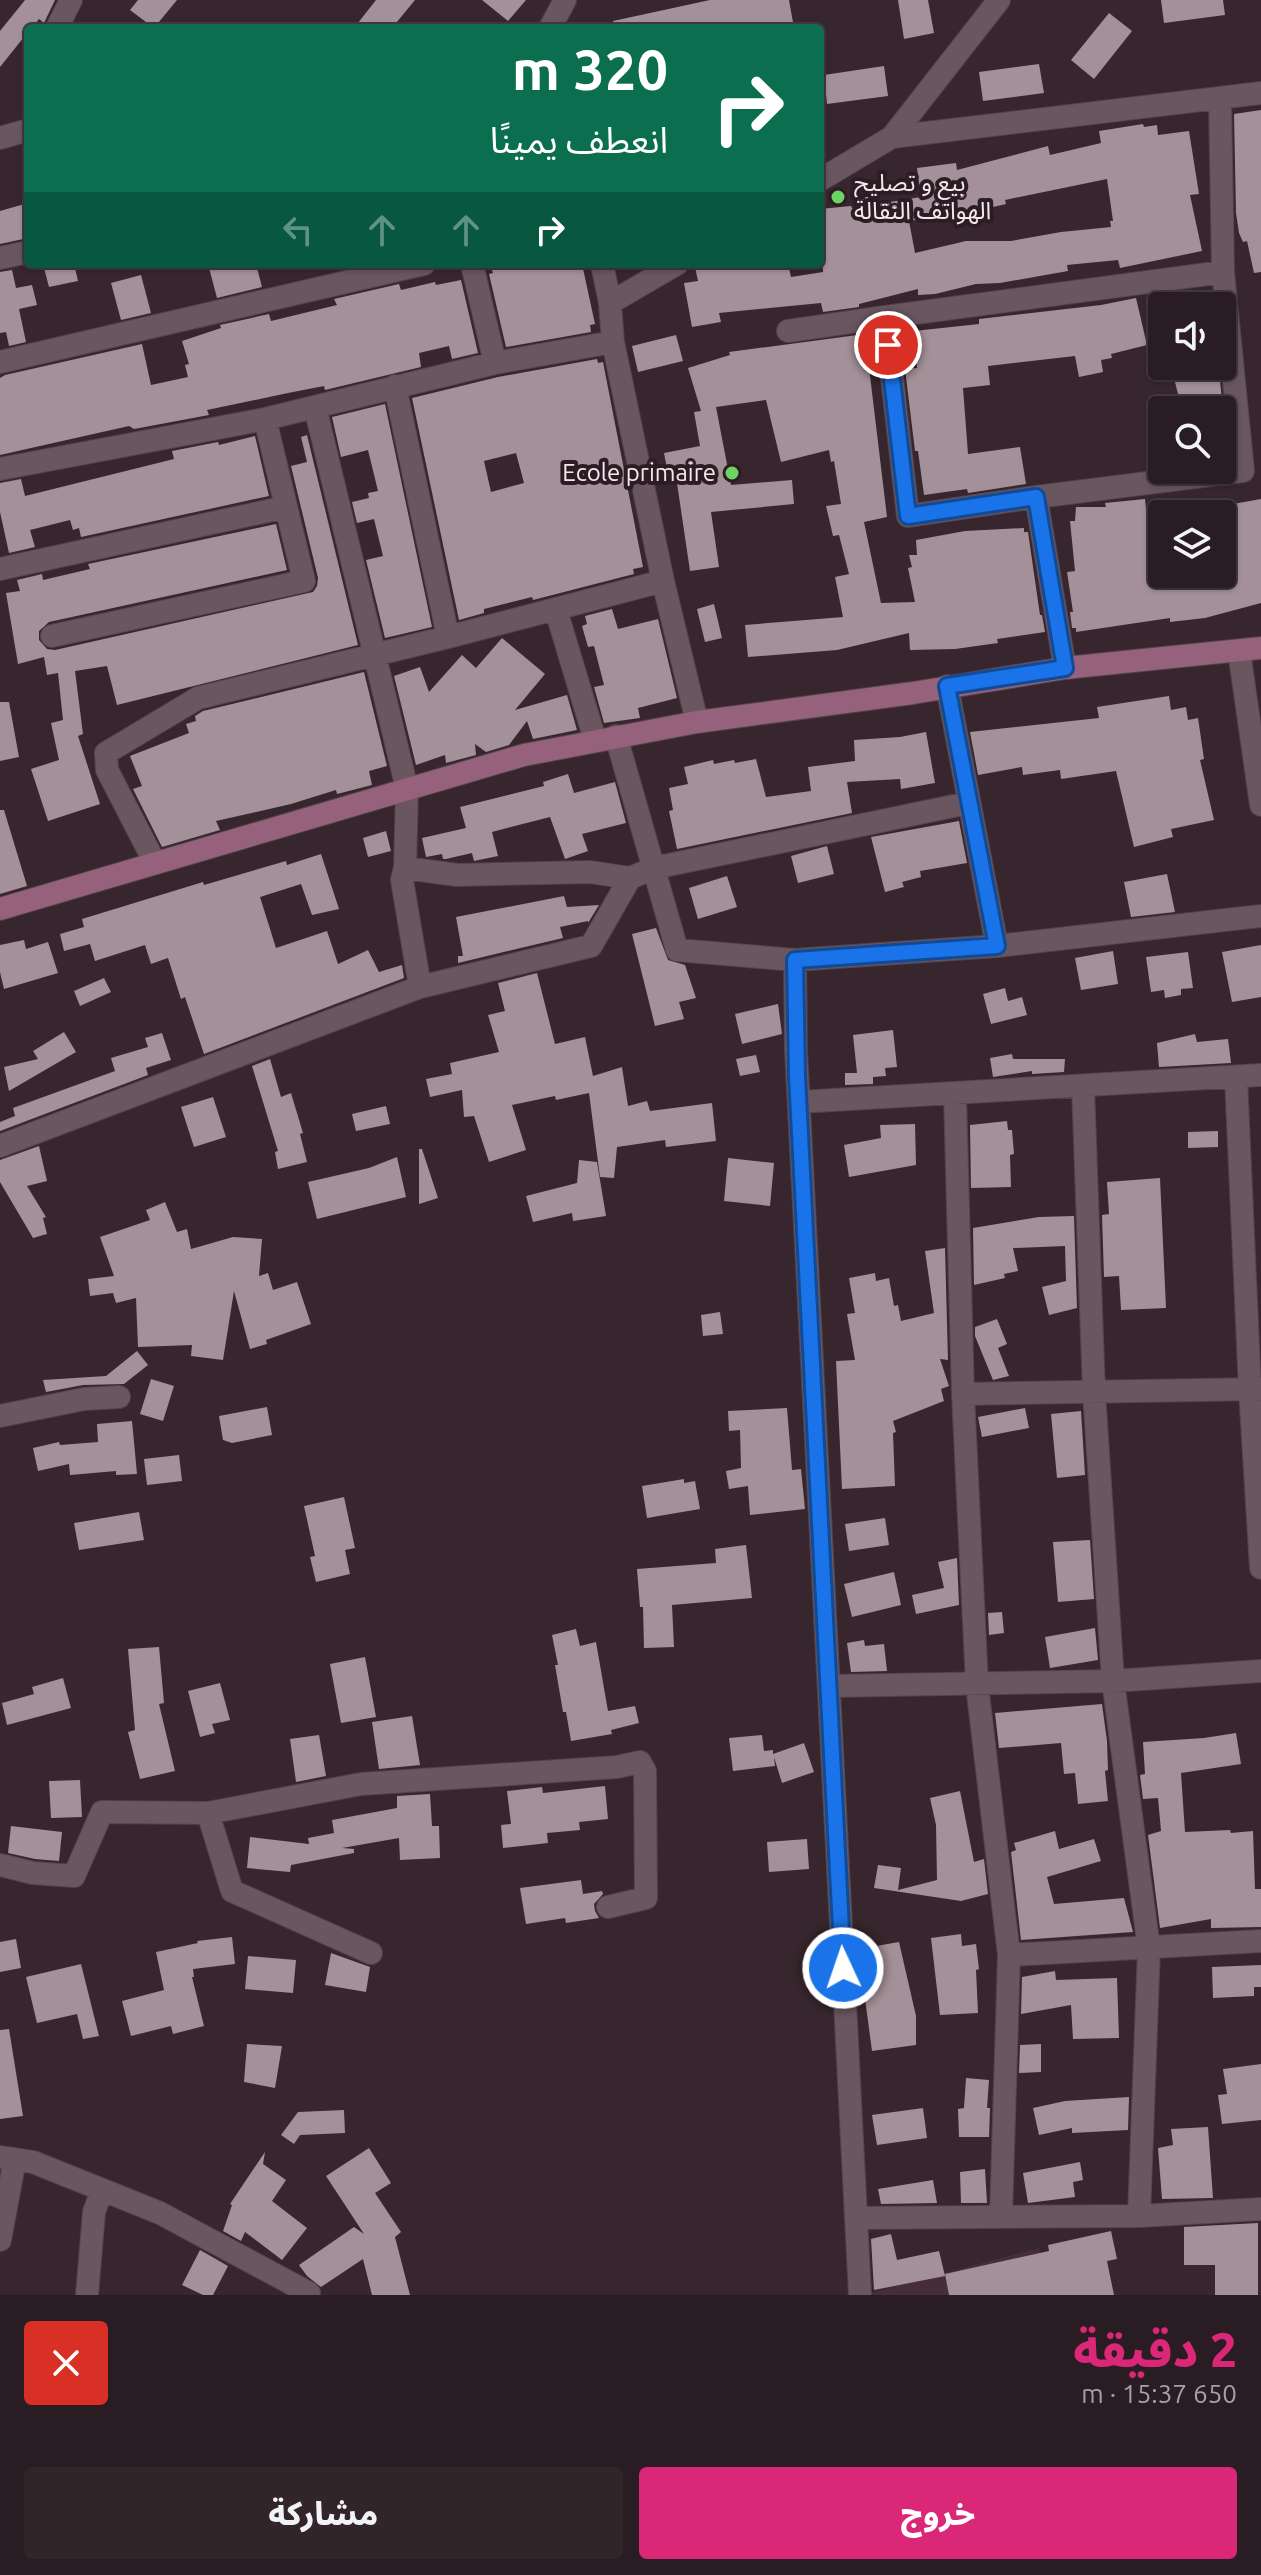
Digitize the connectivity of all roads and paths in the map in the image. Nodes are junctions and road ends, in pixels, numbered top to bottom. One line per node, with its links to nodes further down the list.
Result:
1 (71, 0): 4 (street)
2 (565, 0): 5 (street)
3 (999, 0): 9 (street)
4 (59, 24)
5 (549, 24)
6 (1261, 93): 7 (street)
7 (1220, 99): 9 (street); 18 (street)
8 (24, 131): 10 (street)
9 (892, 137): 11 (street)
10 (0, 138)
11 (824, 178)
12 (24, 253): 13 (street)
13 (0, 258)
14 (407, 268): 23 (street)
15 (473, 268): 24 (street)
16 (603, 268): 19 (street)
17 (670, 268): 19 (street)
18 (1223, 272): 20 (street); 29 (street)
19 (610, 303): 22 (street)
20 (885, 317): 21 (street); 29 (street)
21 (788, 331)
22 (613, 342): 24 (street); 32 (street)
23 (0, 362)
24 (495, 363): 25 (street)
25 (395, 386): 26 (street); 35 (street)
26 (315, 407): 27 (street); 37 (street)
27 (265, 419): 28 (street); 30 (street)
28 (0, 469)
29 (1036, 497): 38 (street)
30 (286, 507): 31 (street); 34 (street)
31 (0, 569)
32 (663, 581): 33 (street); 40 (street)
33 (556, 610): 35 (street); 41 (street)
34 (52, 636)
35 (448, 637): 37 (street)
36 (1250, 650): 38 (main road); 44 (street)
37 (376, 653): 42 (street); 45 (street)
38 (1065, 668): 39 (main road)
39 (947, 686): 40 (main road); 43 (street)
40 (697, 722): 41 (main road)
41 (605, 738): 42 (main road); 47 (street)
42 (407, 789): 45 (main road); 46 (street)
43 (968, 803): 47 (street); 51 (street)
44 (1261, 805)
45 (155, 863): 49 (main road)
46 (405, 868): 48 (street); 53 (street)
47 (654, 868): 48 (street); 52 (street)
48 (630, 878): 53 (street)
49 (0, 909)
50 (1261, 916): 51 (street)
51 (997, 946): 52 (street)
52 (795, 960): 58 (street)
53 (420, 987): 59 (street)
54 (1261, 1075): 55 (street)
55 (1236, 1078): 56 (street); 60 (street)
56 (1083, 1087): 57 (street); 61 (street)
57 (955, 1095): 58 (street); 62 (street)
58 (799, 1102): 69 (street)
59 (0, 1146)
60 (1255, 1390): 61 (street); 65 (street)
61 (1094, 1392): 62 (street); 67 (street)
62 (963, 1394): 68 (street)
63 (119, 1397): 64 (street)
64 (0, 1416)
65 (1261, 1568)
66 (1261, 1671): 67 (street)
67 (1113, 1681): 68 (street); 74 (street)
68 (977, 1685): 69 (street); 76 (street)
69 (829, 1686): 82 (street)
70 (208, 1813): 71 (street); 72 (street); 75 (street)
71 (0, 1865)
72 (608, 1907)
73 (1261, 1941): 74 (street)
74 (1149, 1948): 76 (street); 81 (street)
75 (371, 1953)
76 (1009, 1955): 80 (street)
77 (7, 2158): 78 (street); 83 (street)
78 (102, 2190): 84 (street); 85 (street)
79 (1261, 2209): 81 (street)
80 (1001, 2216): 81 (street); 82 (street)
81 (1139, 2216)
82 (856, 2218): 86 (street)
83 (0, 2240)
84 (309, 2294)
85 (87, 2295)
86 (860, 2295)

